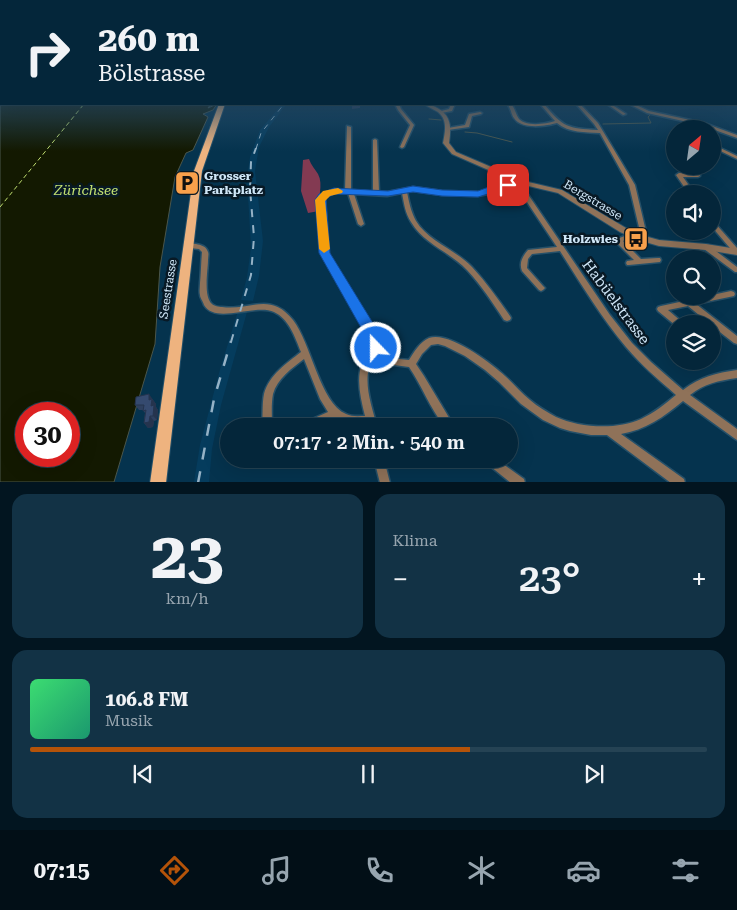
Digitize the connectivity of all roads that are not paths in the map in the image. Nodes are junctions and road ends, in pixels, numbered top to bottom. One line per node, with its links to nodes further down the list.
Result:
1 (221, 105): 32 (main road, Seestrasse)
2 (398, 105): 21 (street)
3 (429, 105): 10 (street)
4 (453, 105): 10 (street)
5 (510, 105): 14 (street)
6 (543, 105): 14 (street)
7 (579, 105): 18 (street)
8 (611, 105): 12 (street)
9 (634, 105): 13 (street)
10 (442, 112): 16 (street)
11 (480, 113): 16 (street)
12 (624, 114)
13 (682, 120)
14 (556, 122): 18 (street)
15 (349, 127): 25 (street)
16 (448, 130): 24 (street, Bergstrasse)
17 (721, 131): 19 (street)
18 (601, 132): 31 (street)
19 (737, 137)
20 (375, 140): 27 (street)
21 (402, 147)
22 (721, 149): 23 (street)
23 (737, 158)
24 (521, 184): 26 (street); 30 (street, Bergstrasse); 34 (street, Habüelstrasse)
25 (349, 191): 27 (street); 28 (street); 48 (street)
26 (404, 191): 27 (street); 46 (street)
27 (376, 193)
28 (361, 224)
29 (721, 233): 35 (street)
30 (632, 235): 31 (street, Bergstrasse); 37 (street, Bergstrasse)
31 (645, 240): 33 (street, Bergstrasse)
32 (190, 246): 49 (street); 63 (main road, Seestrasse)
33 (706, 247): 35 (street, Bergstrasse); 39 (street)
34 (561, 249): 40 (street); 52 (street, Habüelstrasse)
35 (737, 252)
36 (658, 260): 37 (street)
37 (640, 262): 38 (street)
38 (629, 263)
39 (737, 270)
40 (541, 288)
41 (731, 294): 42 (street)
42 (721, 296)
43 (680, 305): 45 (street)
44 (691, 305): 47 (street)
45 (668, 315)
46 (507, 318)
47 (737, 342)
48 (376, 348): 50 (street); 57 (street)
49 (306, 353): 53 (street); 54 (street)
50 (411, 364): 58 (street); 59 (street)
51 (737, 374): 52 (street)
52 (683, 396): 59 (street); 60 (street, Habüelstrasse)
53 (336, 412): 55 (street); 56 (street)
54 (268, 418)
55 (323, 418)
56 (345, 418)
57 (370, 418)
58 (442, 418)
59 (610, 432): 66 (street)
60 (737, 435)
61 (382, 468): 64 (street)
62 (501, 468): 65 (street)
63 (158, 482)
64 (385, 482)
65 (520, 482)
66 (680, 482)

